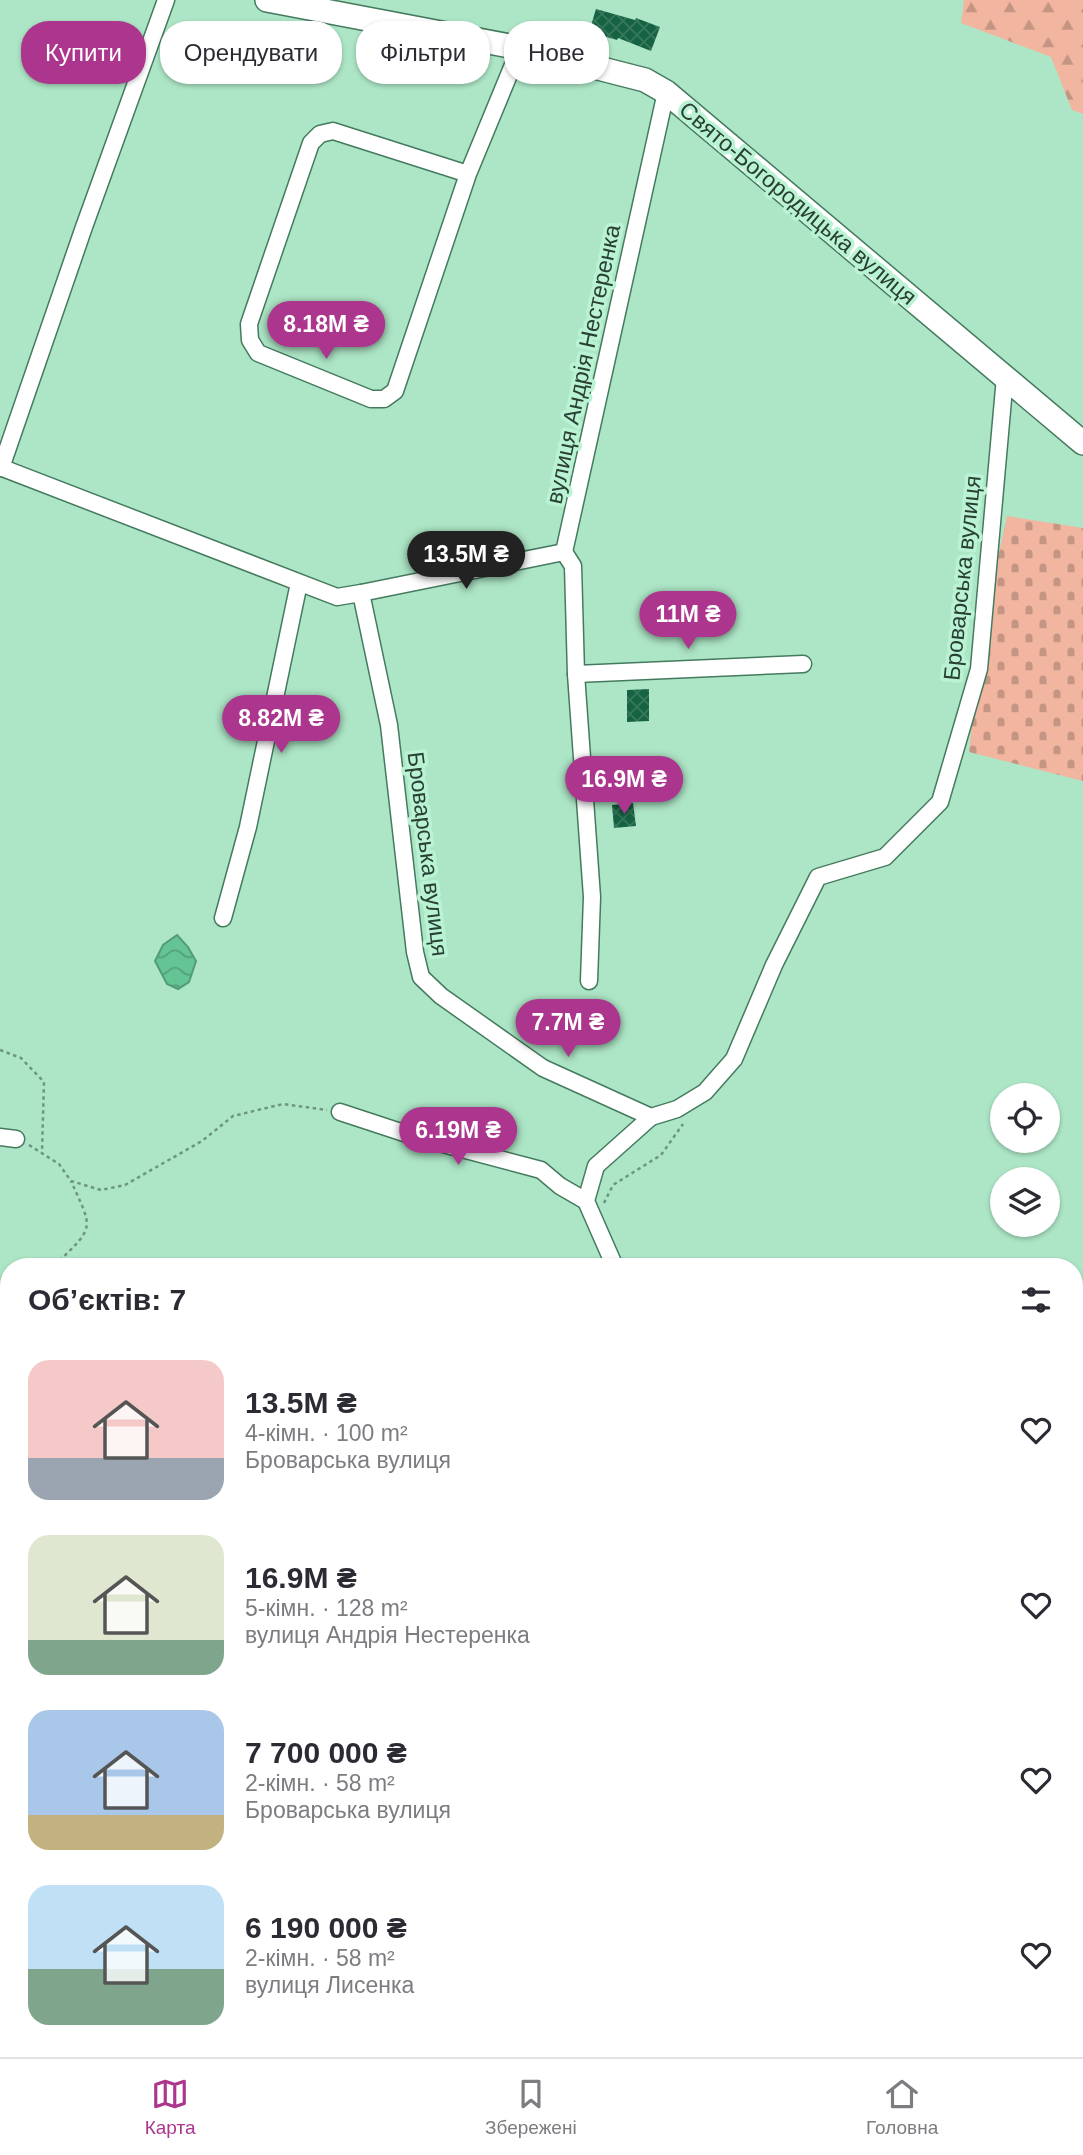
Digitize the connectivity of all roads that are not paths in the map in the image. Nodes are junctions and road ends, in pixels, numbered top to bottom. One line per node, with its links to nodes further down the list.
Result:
1 (166, 0): 10 (street)
2 (267, 0): 3 (street, Свято-Богородицька вулиця)
3 (504, 45)
4 (609, 71): 6 (street, Свято-Богородицька вулиця)
5 (505, 84): 7 (street)
6 (666, 92): 8 (street, Свято-Богородицька вулиця); 11 (street, вулиця Андрія Нестеренка)
7 (468, 174): 7 (street)
8 (1005, 377): 9 (street, Свято-Богородицька вулиця); 19 (street, Броварська вулиця)
9 (1083, 443)
10 (0, 467): 12 (street)
11 (564, 552): 13 (street); 15 (street, вулиця Андрія Нестеренка)
12 (299, 583): 13 (street); 16 (street)
13 (361, 593): 19 (street, Броварська вулиця)
14 (803, 664): 15 (street)
15 (576, 674): 17 (street, вулиця Андрія Нестеренка)
16 (223, 918)
17 (589, 981)
18 (340, 1112): 20 (street)
19 (651, 1117): 20 (street)
20 (586, 1202): 21 (street)
21 (611, 1258)

